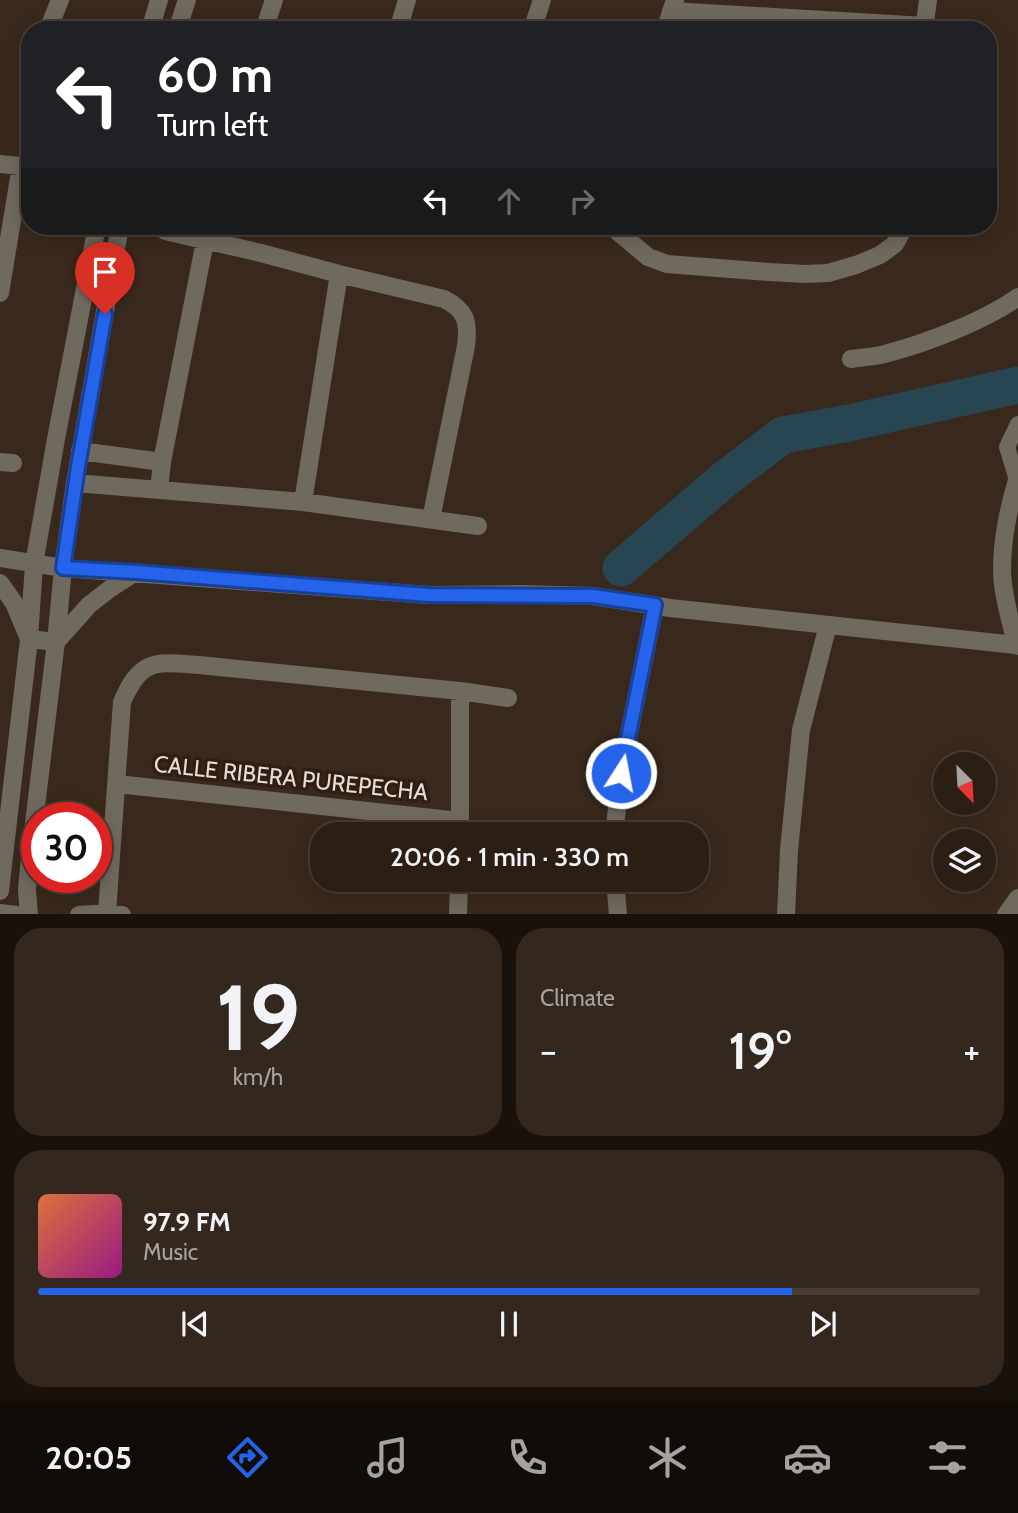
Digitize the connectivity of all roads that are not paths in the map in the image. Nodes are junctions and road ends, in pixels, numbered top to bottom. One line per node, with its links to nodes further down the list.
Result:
1 (60, 0): 9 (street)
2 (159, 0): 10 (street)
3 (187, 0): 11 (street)
4 (274, 0): 12 (street)
5 (407, 0): 13 (street)
6 (541, 0): 14 (street)
7 (928, 0): 16 (street)
8 (673, 5): 15 (street)
9 (52, 21)
10 (153, 21)
11 (180, 21)
12 (267, 21)
13 (401, 21)
14 (535, 21)
15 (848, 21)
16 (926, 21)
17 (0, 164): 18 (street)
18 (21, 167)
19 (21, 205): 27 (street)
20 (95, 235): 40 (street)
21 (119, 235): 31 (street)
22 (179, 235): 25 (street)
23 (622, 235): 24 (street)
24 (900, 235)
25 (205, 242): 26 (street); 32 (street)
26 (339, 274): 36 (street); 37 (street)
27 (0, 293)
28 (1018, 297): 29 (street)
29 (851, 359)
30 (1018, 424): 33 (street)
31 (80, 451): 32 (street); 34 (street)
32 (162, 462): 35 (street)
33 (1017, 479): 48 (street)
34 (75, 483): 35 (street); 41 (street)
35 (159, 490): 36 (street)
36 (303, 502): 37 (street)
37 (432, 519): 38 (street)
38 (478, 526)
39 (0, 558): 40 (street)
40 (34, 564): 41 (street); 46 (street)
41 (63, 568): 42 (street); 47 (street)
42 (136, 572): 44 (street); 47 (street)
43 (0, 583): 46 (street)
44 (655, 605): 45 (street); 57 (street)
45 (828, 625): 48 (street); 69 (street)
46 (29, 639): 47 (street); 49 (street)
47 (56, 642): 51 (street)
48 (1017, 645)
49 (23, 690): 51 (street); 60 (street)
50 (460, 691): 52 (street); 53 (street); 56 (street)
51 (50, 693): 54 (street)
52 (508, 698)
53 (117, 784): 55 (street, CALLE RIBERA PUREPECHA); 58 (street)
54 (39, 802)
55 (413, 822)
56 (460, 822)
57 (615, 822)
58 (112, 845)
59 (112, 871): 66 (street)
60 (0, 891)
61 (459, 892): 67 (street)
62 (616, 892): 68 (street)
63 (27, 893): 65 (street)
64 (1018, 898): 70 (street)
65 (29, 914)
66 (115, 914)
67 (458, 914)
68 (618, 914)
69 (786, 914)
70 (1007, 914)

